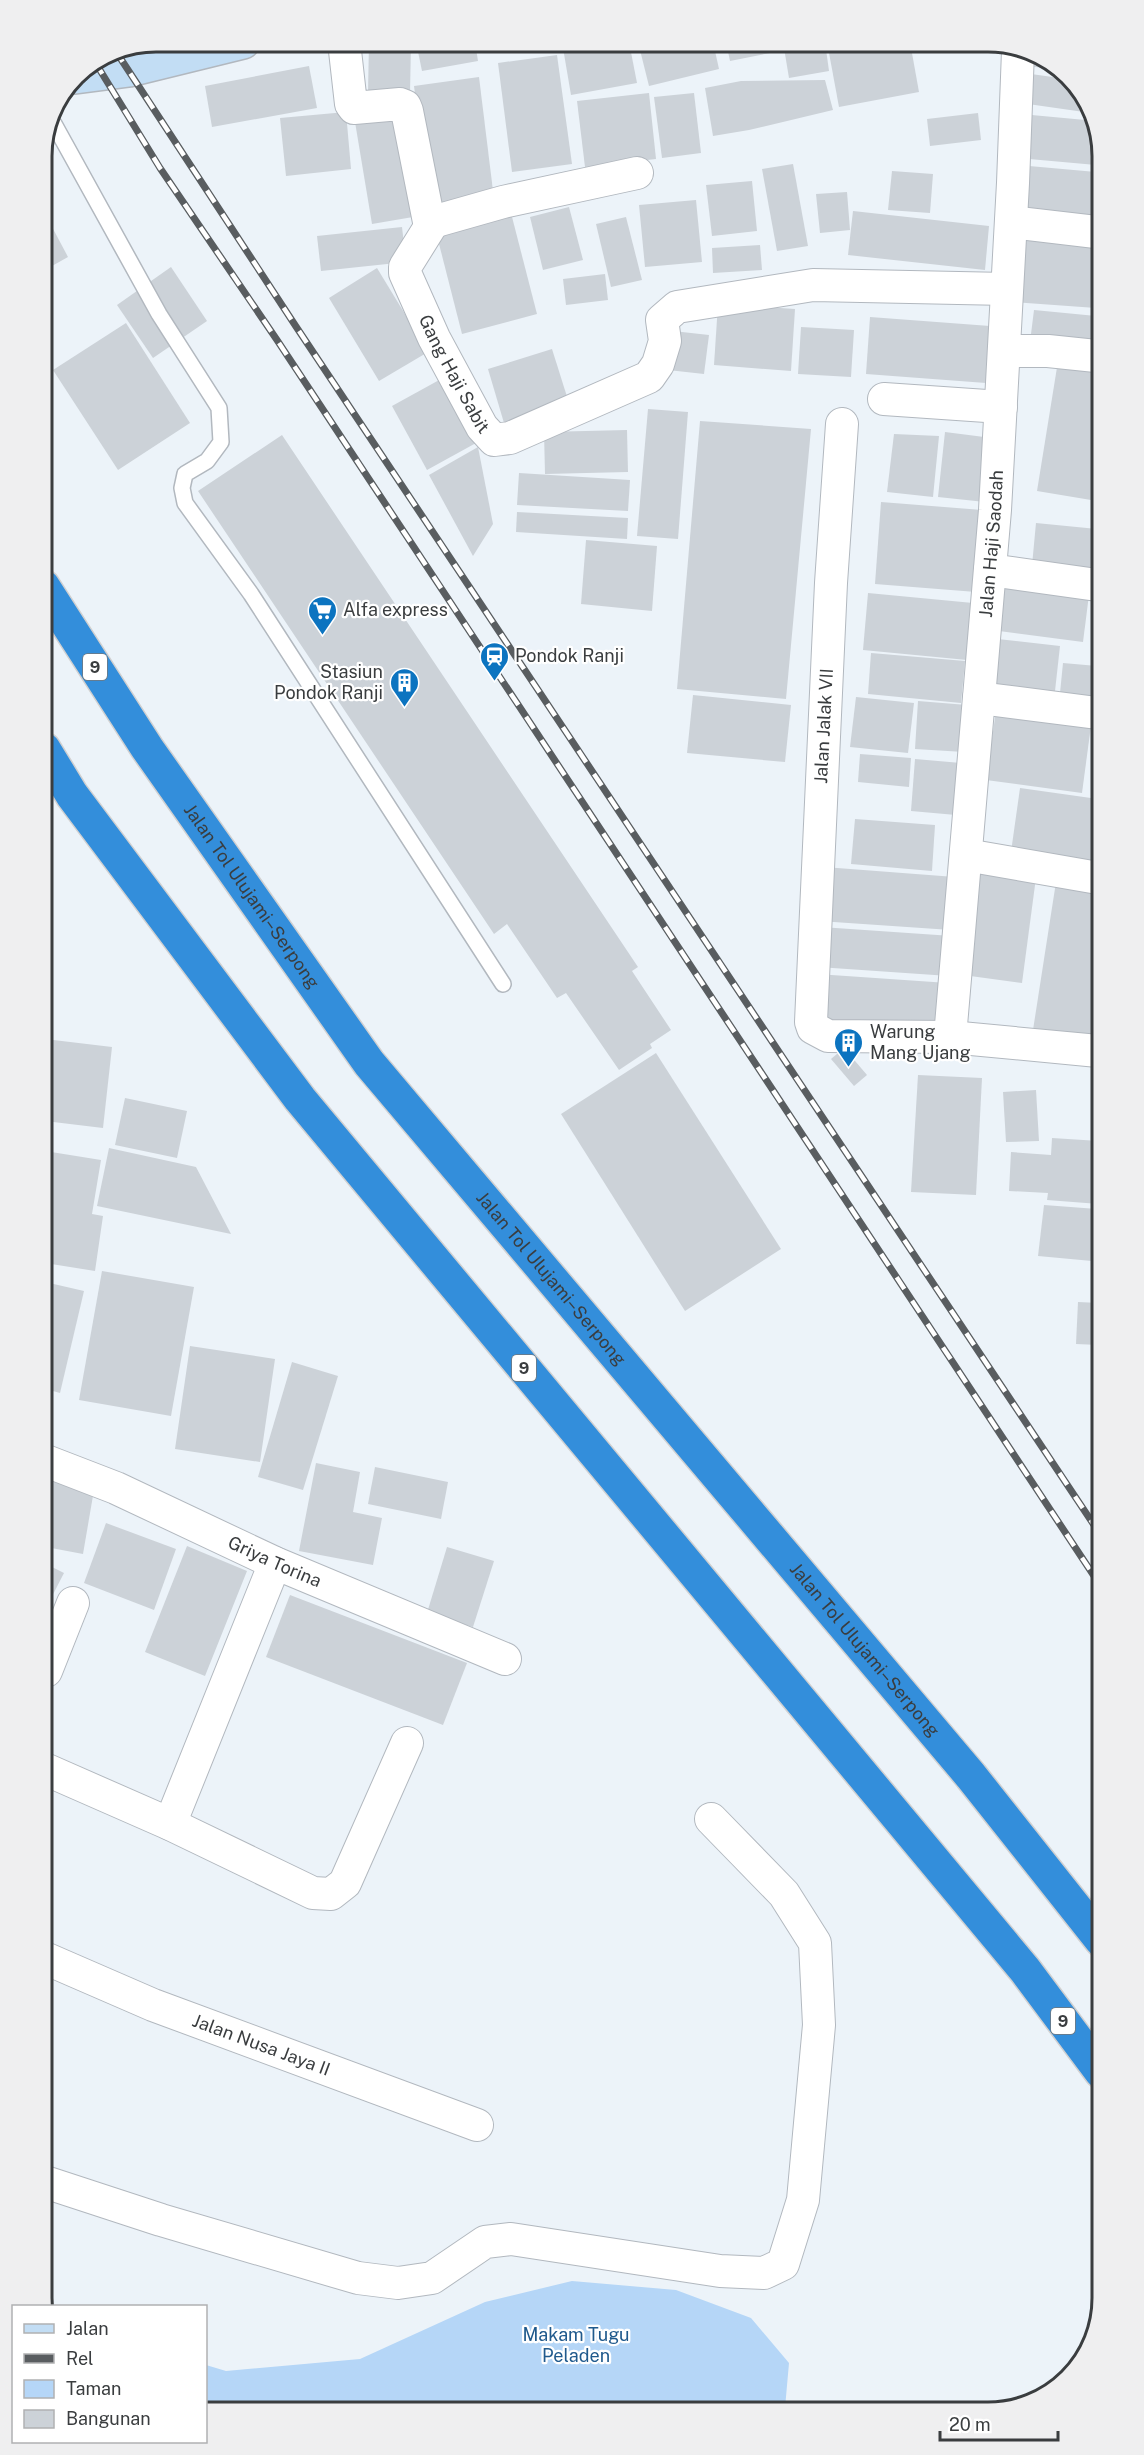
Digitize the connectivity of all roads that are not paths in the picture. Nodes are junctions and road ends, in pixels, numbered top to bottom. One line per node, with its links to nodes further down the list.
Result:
1 (166, 52): 4 (street)
2 (345, 52): 8 (street)
3 (1018, 57): 7 (street, Jalan Haji Saodah)
4 (92, 75)
5 (57, 129): 24 (lane)
6 (637, 173): 8 (street)
7 (1011, 222): 9 (street); 10 (street, Jalan Haji Saodah)
8 (429, 223): 10 (street, Gang Haji Sabit)
9 (1092, 232)
10 (1007, 289): 11 (street, Jalan Haji Saodah)
11 (1004, 351): 12 (street); 14 (street, Jalan Haji Saodah)
12 (1092, 356)
13 (884, 399): 14 (street)
14 (1001, 407): 16 (street, Jalan Haji Saodah)
15 (842, 424): 25 (street, Jalan Jalak VII)
16 (990, 570): 17 (street); 19 (street, Jalan Haji Saodah)
17 (1092, 584)
18 (53, 601): 36 (highway, Jalan Tol Ulujami–Serpong / 9)
19 (979, 698): 20 (street); 22 (street, Jalan Haji Saodah)
20 (1092, 713)
21 (53, 763): 38 (highway, 9)
22 (966, 855): 23 (street); 25 (street, Jalan Haji Saodah)
23 (1092, 877)
24 (503, 984)
25 (950, 1037): 26 (street)
26 (1092, 1050)
27 (52, 1463): 28 (street, Griya Torina)
28 (275, 1563): 31 (street, Griya Torina); 35 (street)
29 (73, 1603): 30 (street)
30 (52, 1655)
31 (505, 1659)
32 (407, 1743): 35 (street)
33 (52, 1772): 35 (street)
34 (711, 1819): 40 (street)
35 (170, 1824)
36 (1092, 1929)
37 (52, 1961): 39 (street, Jalan Nusa Jaya II)
38 (1092, 2060)
39 (477, 2125)
40 (52, 2184)

